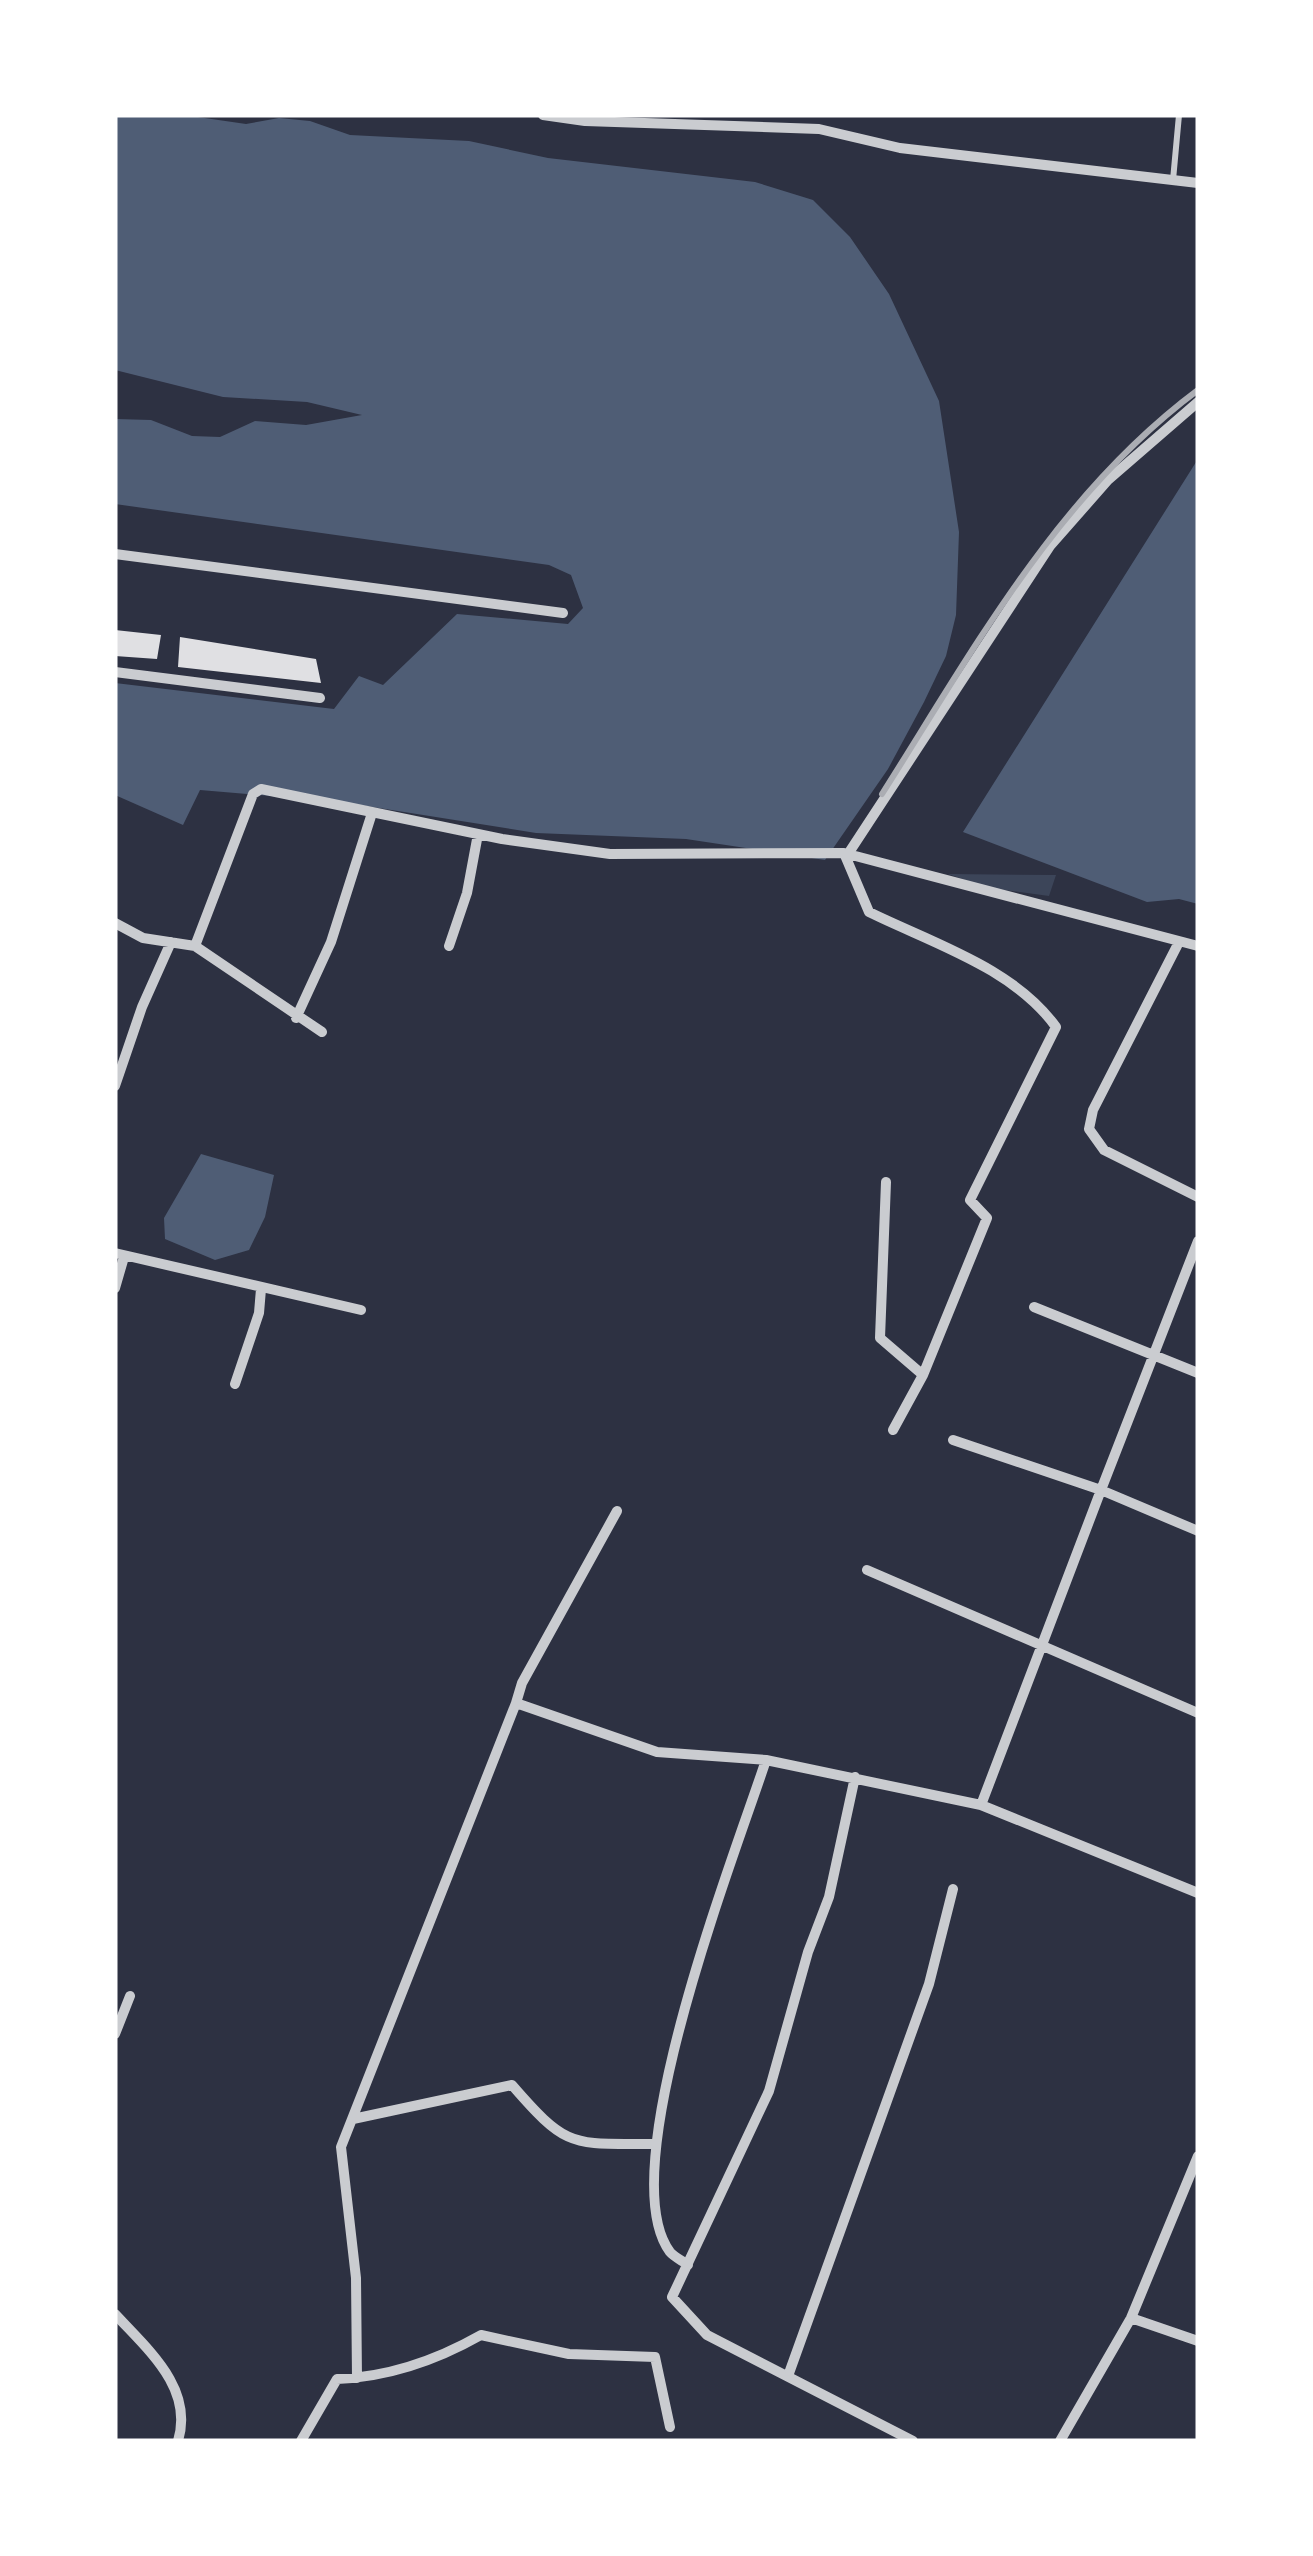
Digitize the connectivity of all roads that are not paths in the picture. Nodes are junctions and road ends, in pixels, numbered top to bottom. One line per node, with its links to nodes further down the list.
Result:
1 (543, 115): 3 (street)
2 (1179, 115): 4 (lane)
3 (691, 120): 4 (street)
4 (1173, 180): 5 (street)
5 (1198, 183)
6 (1198, 402): 13 (street)
7 (115, 554): 8 (street)
8 (564, 613)
9 (115, 672): 10 (street)
10 (320, 698)
11 (372, 813): 12 (street); 17 (street); 20 (street)
12 (478, 834): 13 (street); 18 (street)
13 (846, 854): 16 (street); 33 (street)
14 (115, 924): 15 (street)
15 (171, 942): 17 (street); 22 (street)
16 (1179, 942): 19 (street); 24 (street)
17 (194, 946): 20 (street)
18 (449, 946)
19 (1198, 946)
20 (296, 1018): 21 (street)
21 (322, 1032)
22 (115, 1086)
23 (886, 1182): 33 (street)
24 (1198, 1197)
25 (1198, 1241): 31 (street)
26 (119, 1255): 27 (street); 28 (street)
27 (115, 1288)
28 (262, 1289): 30 (street); 34 (street)
29 (1034, 1307): 31 (street)
30 (362, 1310)
31 (1154, 1354): 32 (street); 37 (street)
32 (1198, 1374)
33 (924, 1375): 35 (street)
34 (235, 1384)
35 (894, 1430)
36 (953, 1440): 37 (street)
37 (1102, 1490): 39 (street); 41 (street)
38 (617, 1511): 42 (street)
39 (1198, 1531)
40 (867, 1570): 41 (street)
41 (1039, 1645): 43 (street); 46 (street)
42 (516, 1704): 44 (street); 51 (street)
43 (1198, 1714)
44 (766, 1760): 45 (street); 52 (street)
45 (855, 1778): 46 (street); 54 (street)
46 (981, 1805): 48 (street)
47 (953, 1889): 58 (street)
48 (1198, 1893)
49 (130, 1996): 50 (street)
50 (115, 2034)
51 (353, 2119): 52 (street); 59 (street)
52 (656, 2144): 54 (street)
53 (1198, 2156): 56 (street)
54 (688, 2265): 58 (street)
55 (115, 2314): 61 (street)
56 (1131, 2318): 57 (street); 64 (street)
57 (1198, 2341)
58 (788, 2376): 63 (street)
59 (356, 2378): 60 (street); 62 (street)
60 (670, 2427)
61 (178, 2441)
62 (302, 2441)
63 (913, 2441)
64 (1060, 2441)

